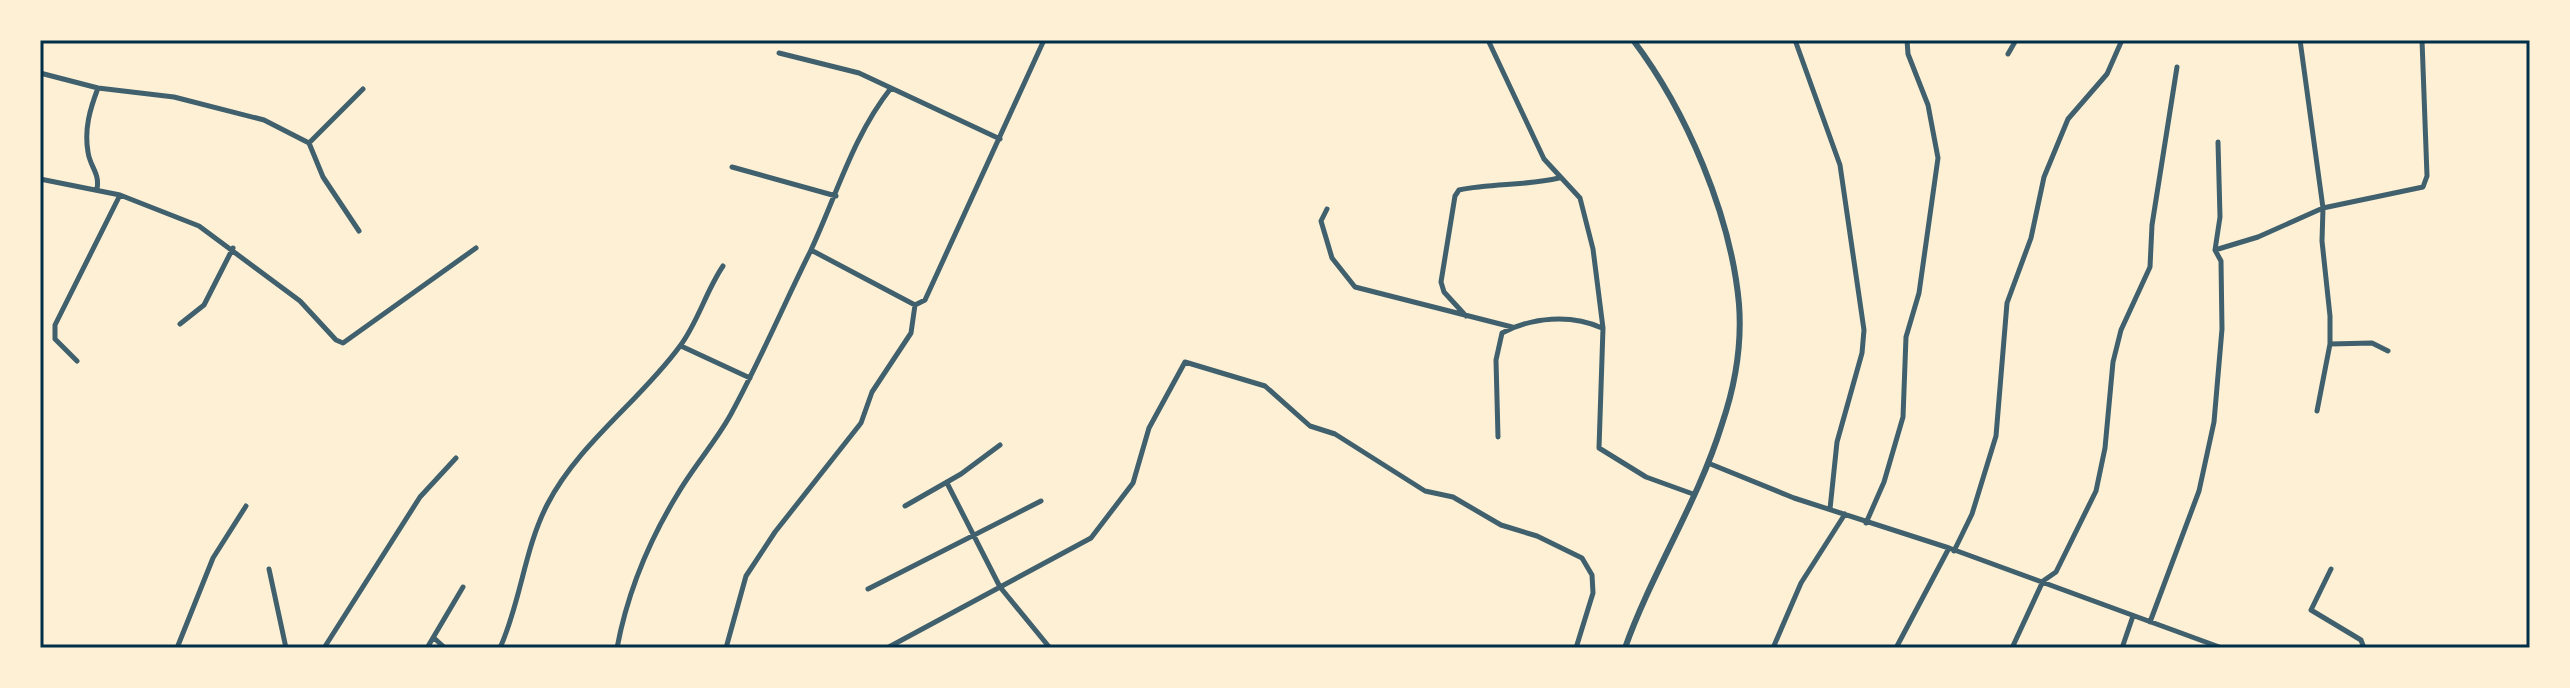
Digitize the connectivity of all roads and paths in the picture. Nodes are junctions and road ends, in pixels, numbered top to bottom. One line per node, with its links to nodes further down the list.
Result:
1 (1044, 40): 17 (street)
2 (1488, 40): 21 (street)
3 (1633, 40): 48 (street)
4 (1795, 40): 54 (street)
5 (1907, 40): 56 (street)
6 (2016, 40): 11 (street)
7 (2122, 40): 58 (street)
8 (2300, 40): 26 (street)
9 (2422, 40): 26 (street)
10 (779, 53): 15 (street)
11 (2008, 54)
12 (2177, 67): 61 (street)
13 (40, 73): 14 (street)
14 (98, 88): 19 (street); 23 (street)
15 (891, 88): 17 (street); 25 (street)
16 (363, 89): 19 (street)
17 (1000, 139): 34 (street)
18 (2218, 142): 32 (street)
19 (309, 143): 28 (street)
20 (732, 167): 25 (street)
21 (1559, 178): 35 (street); 38 (street)
22 (40, 179): 23 (street)
23 (97, 189): 24 (street)
24 (120, 195): 29 (street); 42 (street)
25 (836, 196): 31 (street)
26 (2323, 208): 32 (street); 39 (street)
27 (1327, 209): 35 (street)
28 (359, 231)
29 (233, 248): 30 (street); 36 (street)
30 (476, 248)
31 (811, 250): 34 (street); 43 (street)
32 (2215, 250): 66 (street)
33 (723, 266): 40 (street)
34 (915, 305): 75 (street)
35 (1468, 318): 37 (street)
36 (180, 324)
37 (1512, 327): 38 (street); 45 (street)
38 (1603, 328): 50 (street)
39 (2330, 344): 41 (street); 44 (street)
40 (681, 346): 43 (street); 73 (street)
41 (2388, 351)
42 (77, 361)
43 (750, 378): 74 (street)
44 (2317, 411)
45 (1498, 437)
46 (1000, 445): 49 (street)
47 (456, 458): 70 (street)
48 (1708, 463): 50 (street); 54 (street)
49 (947, 483): 53 (street); 57 (street)
50 (1693, 494): 79 (street)
51 (1041, 501): 57 (street)
52 (246, 506): 68 (street)
53 (905, 506)
54 (1830, 509): 55 (street)
55 (1845, 514): 56 (street); 80 (street)
56 (1866, 523): 58 (street)
57 (976, 536): 63 (street); 64 (street)
58 (1952, 550): 61 (street); 81 (street)
59 (269, 569): 69 (street)
60 (2331, 569): 85 (street)
61 (2043, 581): 65 (street); 82 (street)
62 (463, 587): 67 (street)
63 (1000, 587): 76 (street); 77 (street); 78 (street)
64 (868, 589)
65 (2133, 616): 66 (street); 83 (street)
66 (2150, 622): 84 (street)
67 (434, 638): 71 (street); 72 (street)
68 (177, 648)
69 (286, 648)
70 (324, 648)
71 (427, 648)
72 (445, 648)
73 (500, 648)
74 (617, 648)
75 (726, 648)
76 (887, 648)
77 (1050, 648)
78 (1576, 648)
79 (1625, 648)
80 (1773, 648)
81 (1896, 648)
82 (2012, 648)
83 (2122, 648)
84 (2222, 648)
85 (2364, 648)

